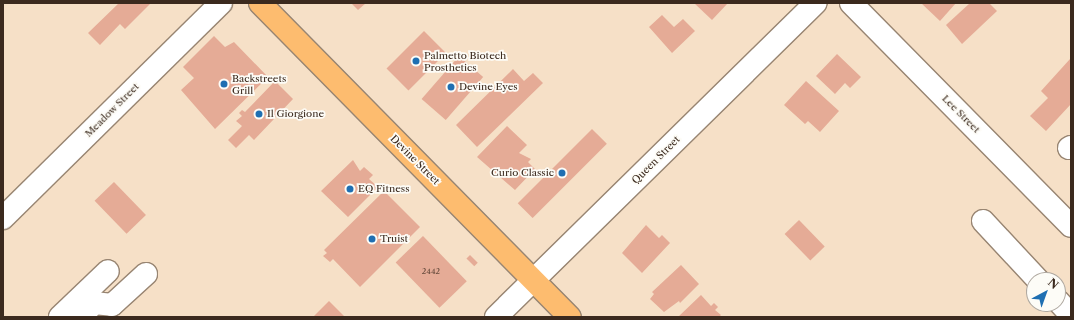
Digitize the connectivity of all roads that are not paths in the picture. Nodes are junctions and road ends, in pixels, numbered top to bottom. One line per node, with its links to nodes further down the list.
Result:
1 (221, 3): 5 (street, Meadow Street)
2 (260, 3): 11 (main road, Devine Street)
3 (815, 3): 11 (street, Queen Street)
4 (851, 3): 7 (street, Lee Street)
5 (3, 218)
6 (983, 221): 9 (street)
7 (1071, 226)
8 (108, 271): 12 (street)
9 (1031, 272)
10 (146, 274): 13 (street)
11 (533, 280): 14 (street, Queen Street); 15 (main road, Devine Street)
12 (60, 317)
13 (81, 317)
14 (496, 317)
15 (570, 317)

